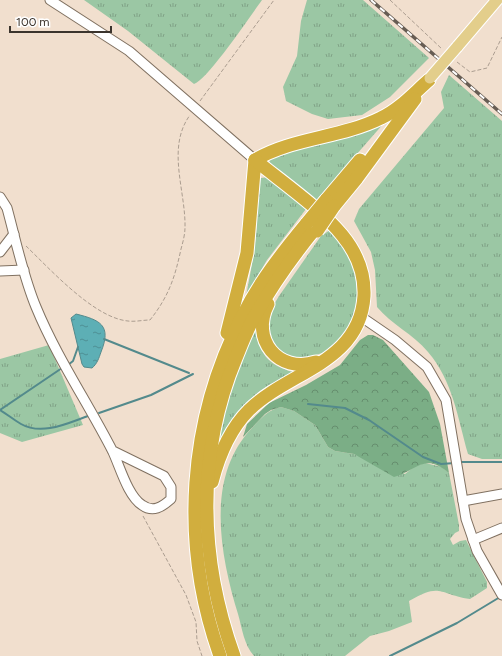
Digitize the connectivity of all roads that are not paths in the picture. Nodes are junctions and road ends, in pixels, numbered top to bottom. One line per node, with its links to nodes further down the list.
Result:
1 (50, 0): 4 (street)
2 (497, 0): 3 (main road, bridge)
3 (429, 79): 4 (highway); 6 (highway, bridge)
4 (255, 160): 11 (highway); 13 (highway)
5 (0, 197): 7 (street)
6 (313, 228): 12 (highway); 13 (highway); 17 (highway)
7 (14, 234): 8 (street); 9 (street)
8 (0, 252)
9 (24, 270): 10 (street); 14 (street)
10 (0, 271)
11 (360, 316): 12 (highway); 16 (street)
12 (342, 346): 17 (highway)
13 (216, 375): 21 (highway)
14 (112, 451): 14 (street)
15 (502, 494): 16 (street)
16 (463, 501): 19 (street)
17 (206, 504): 22 (highway)
18 (502, 528): 19 (street)
19 (473, 540): 20 (street)
20 (502, 595)
21 (220, 656)
22 (234, 656)

